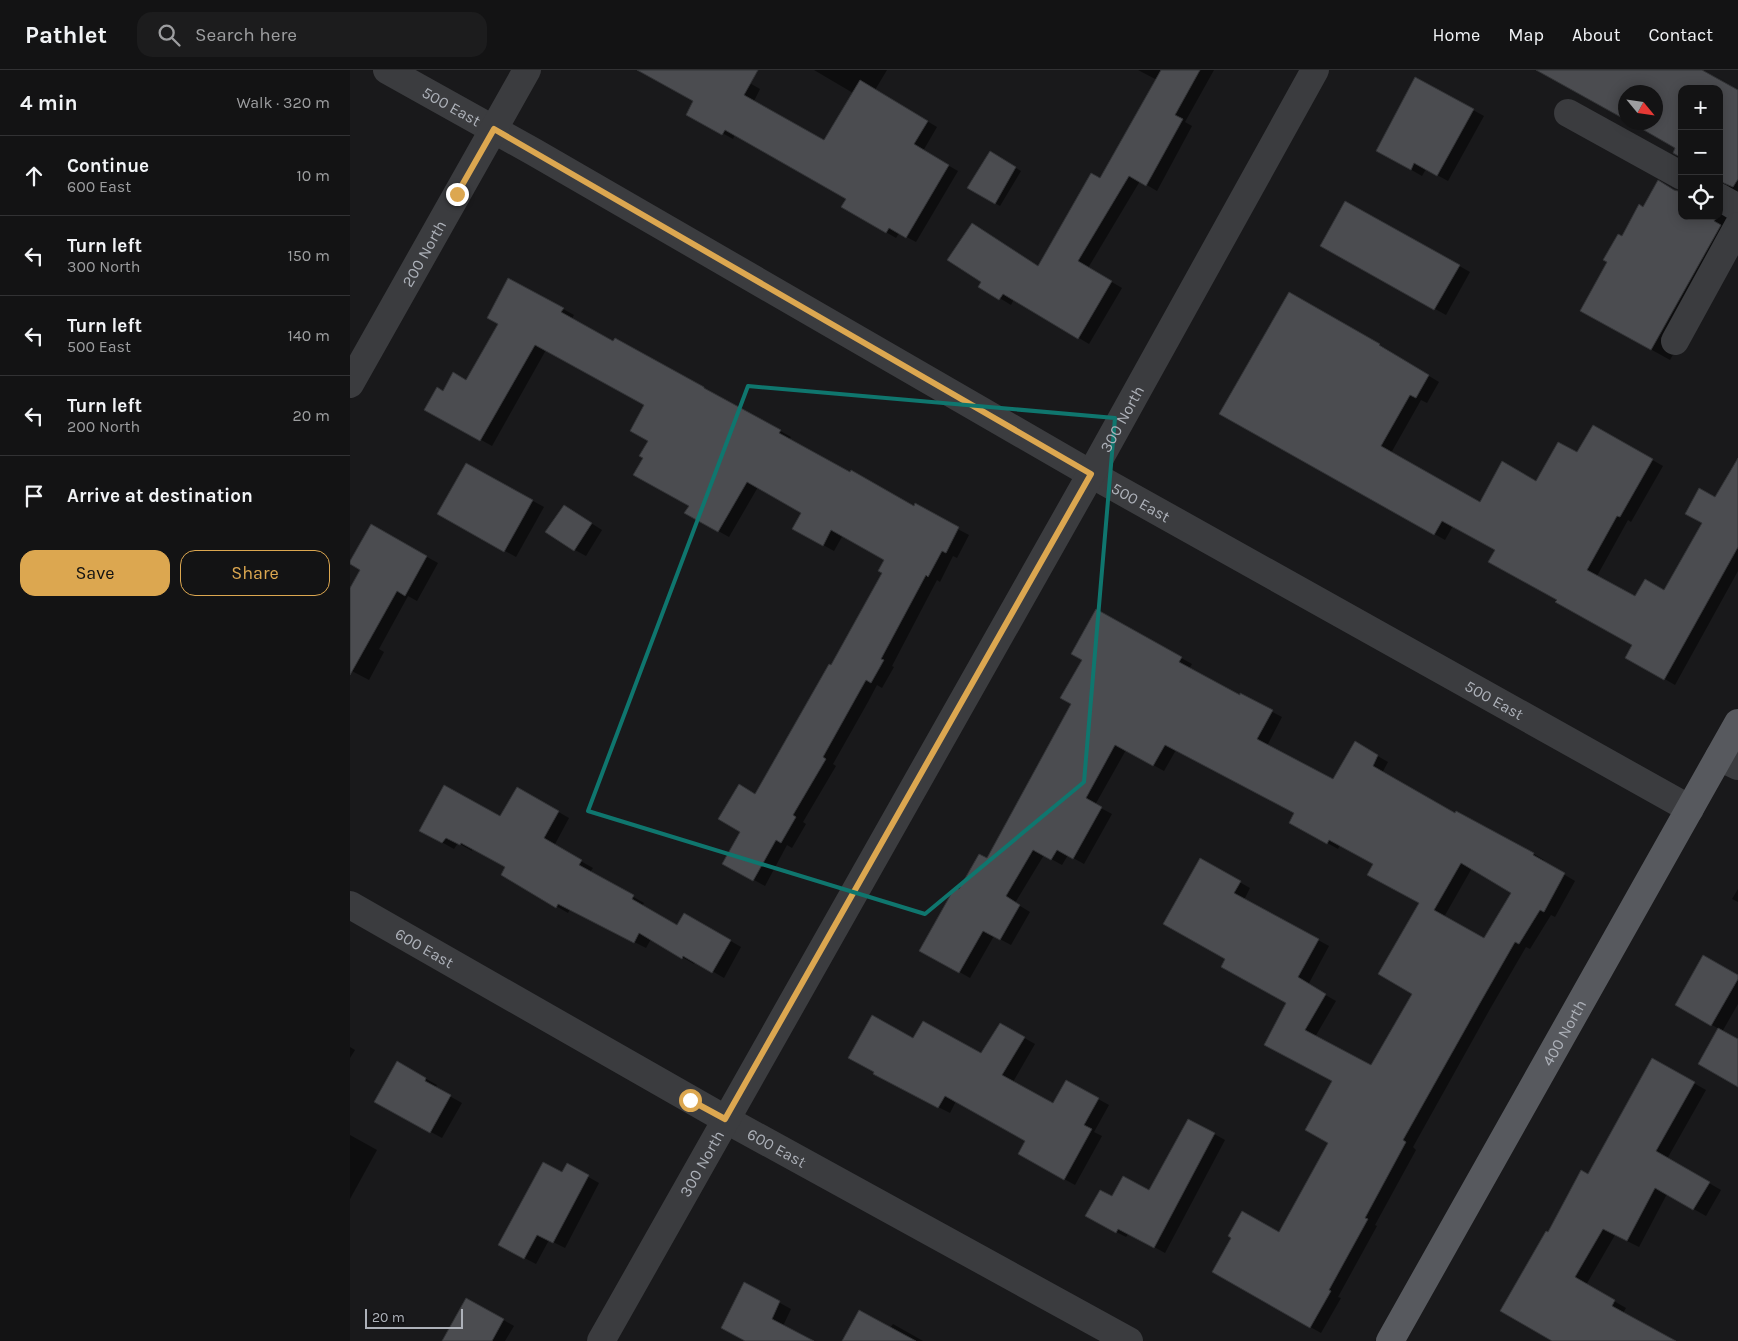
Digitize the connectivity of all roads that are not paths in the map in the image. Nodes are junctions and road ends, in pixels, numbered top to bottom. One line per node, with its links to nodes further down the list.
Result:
1 (386, 70): 5 (street, 500 East)
2 (527, 70): 5 (street, 200 North)
3 (1315, 70): 12 (street, 300 North)
4 (1568, 113): 6 (street)
5 (494, 129): 11 (street, 200 North); 12 (street, 500 East)
6 (1680, 175)
7 (1723, 199): 8 (street)
8 (1738, 208)
9 (1738, 226): 10 (street)
10 (1676, 341)
11 (350, 384)
12 (1091, 474): 15 (street, 500 East); 17 (street, 300 North)
13 (1738, 724): 14 (main road, 400 North)
14 (1729, 762): 15 (main road, 400 North)
15 (1690, 809): 20 (main road, 400 North)
16 (350, 904): 17 (street, 600 East)
17 (725, 1119): 18 (street, 300 North); 19 (street, 600 East)
18 (601, 1341)
19 (1129, 1341)
20 (1390, 1341)

